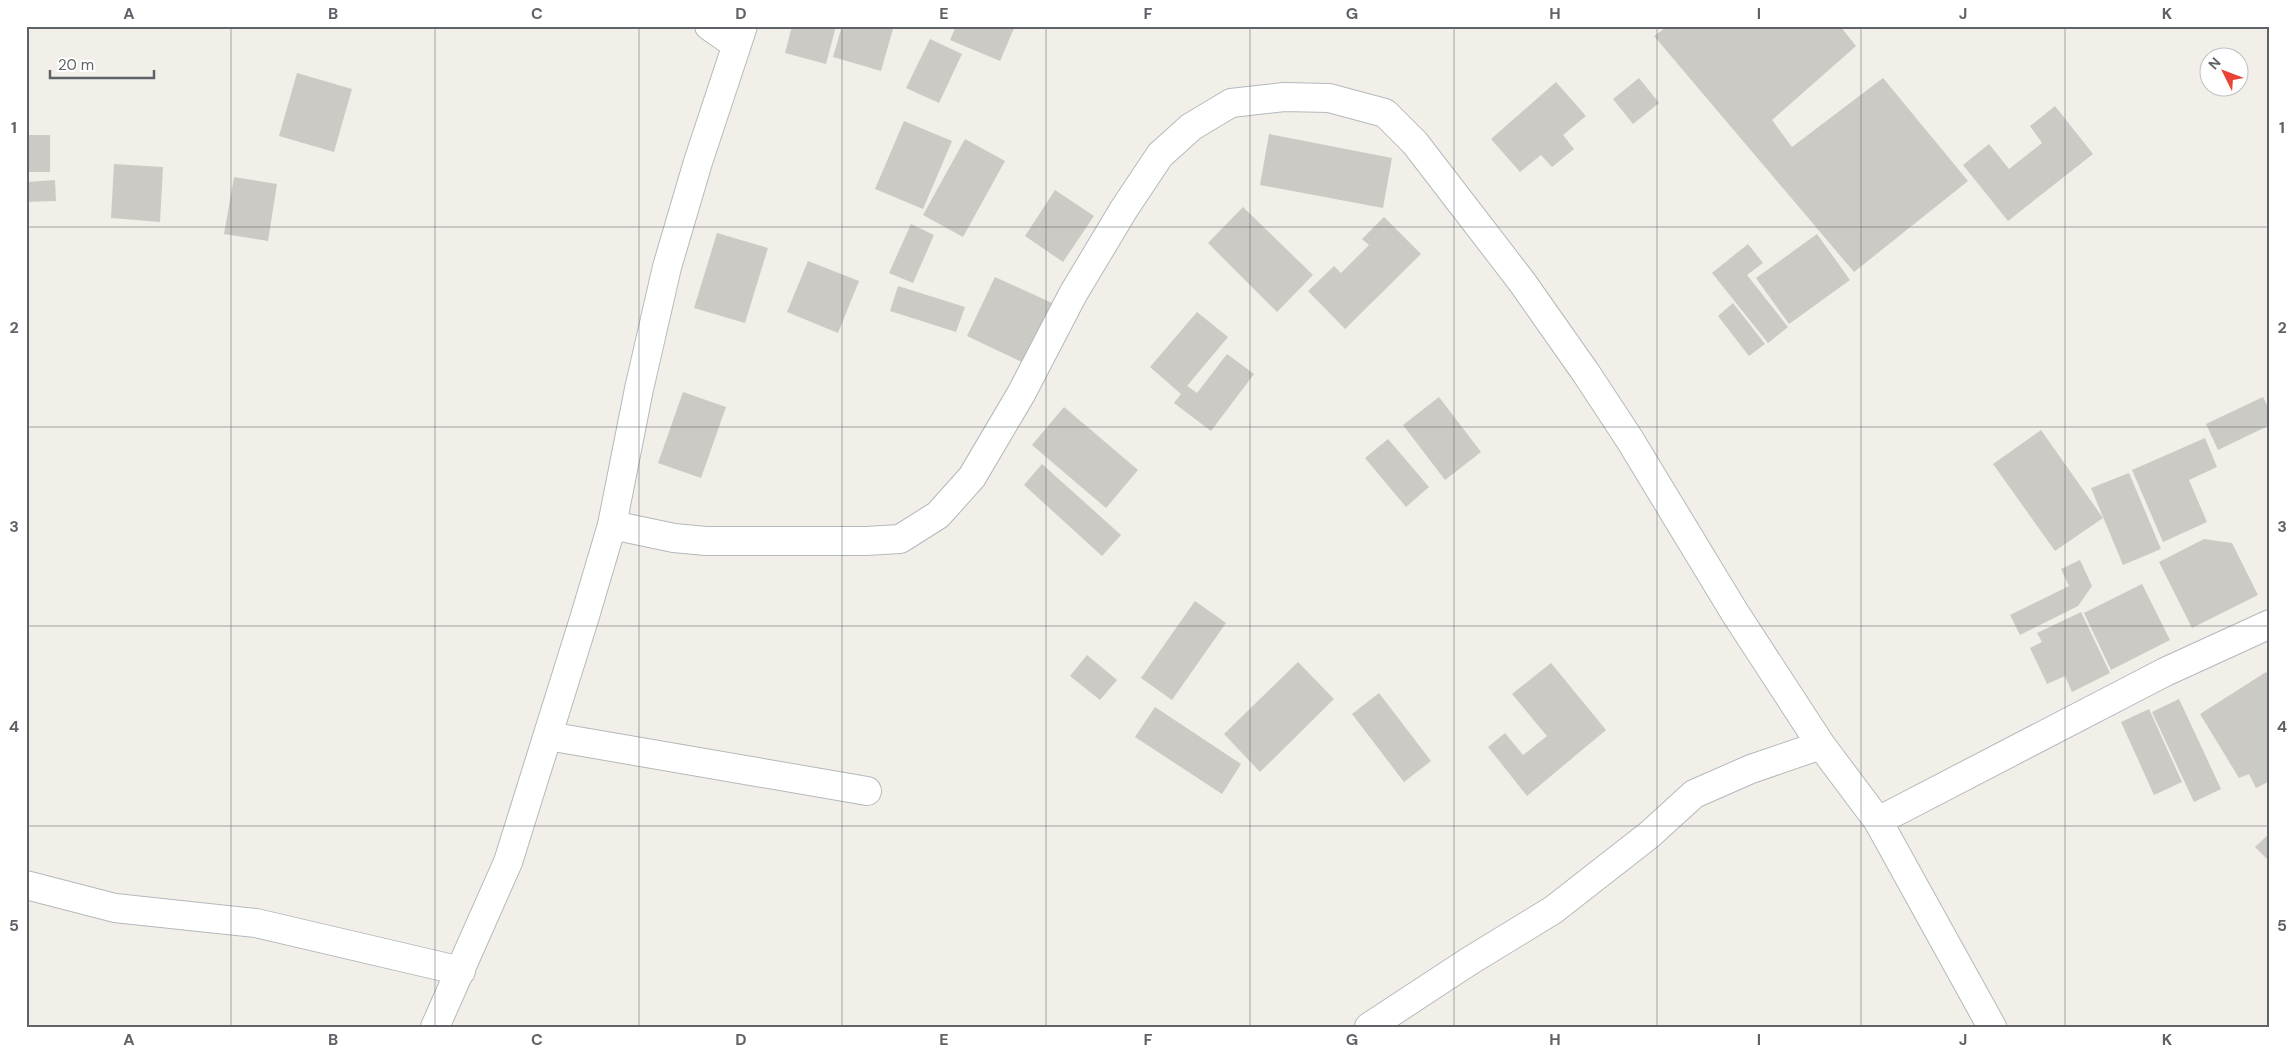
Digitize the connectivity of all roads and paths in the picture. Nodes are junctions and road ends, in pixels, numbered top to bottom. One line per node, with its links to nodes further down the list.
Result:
1 (709, 26): 2 (street)
2 (739, 35): 3 (street)
3 (612, 525): 5 (street); 6 (street)
4 (2270, 624): 8 (street)
5 (548, 736): 7 (street); 10 (street)
6 (1821, 745): 8 (street); 12 (street)
7 (867, 791)
8 (1878, 821): 13 (street)
9 (26, 885): 10 (street)
10 (461, 971): 11 (street)
11 (435, 1027)
12 (1369, 1027)
13 (1992, 1027)

